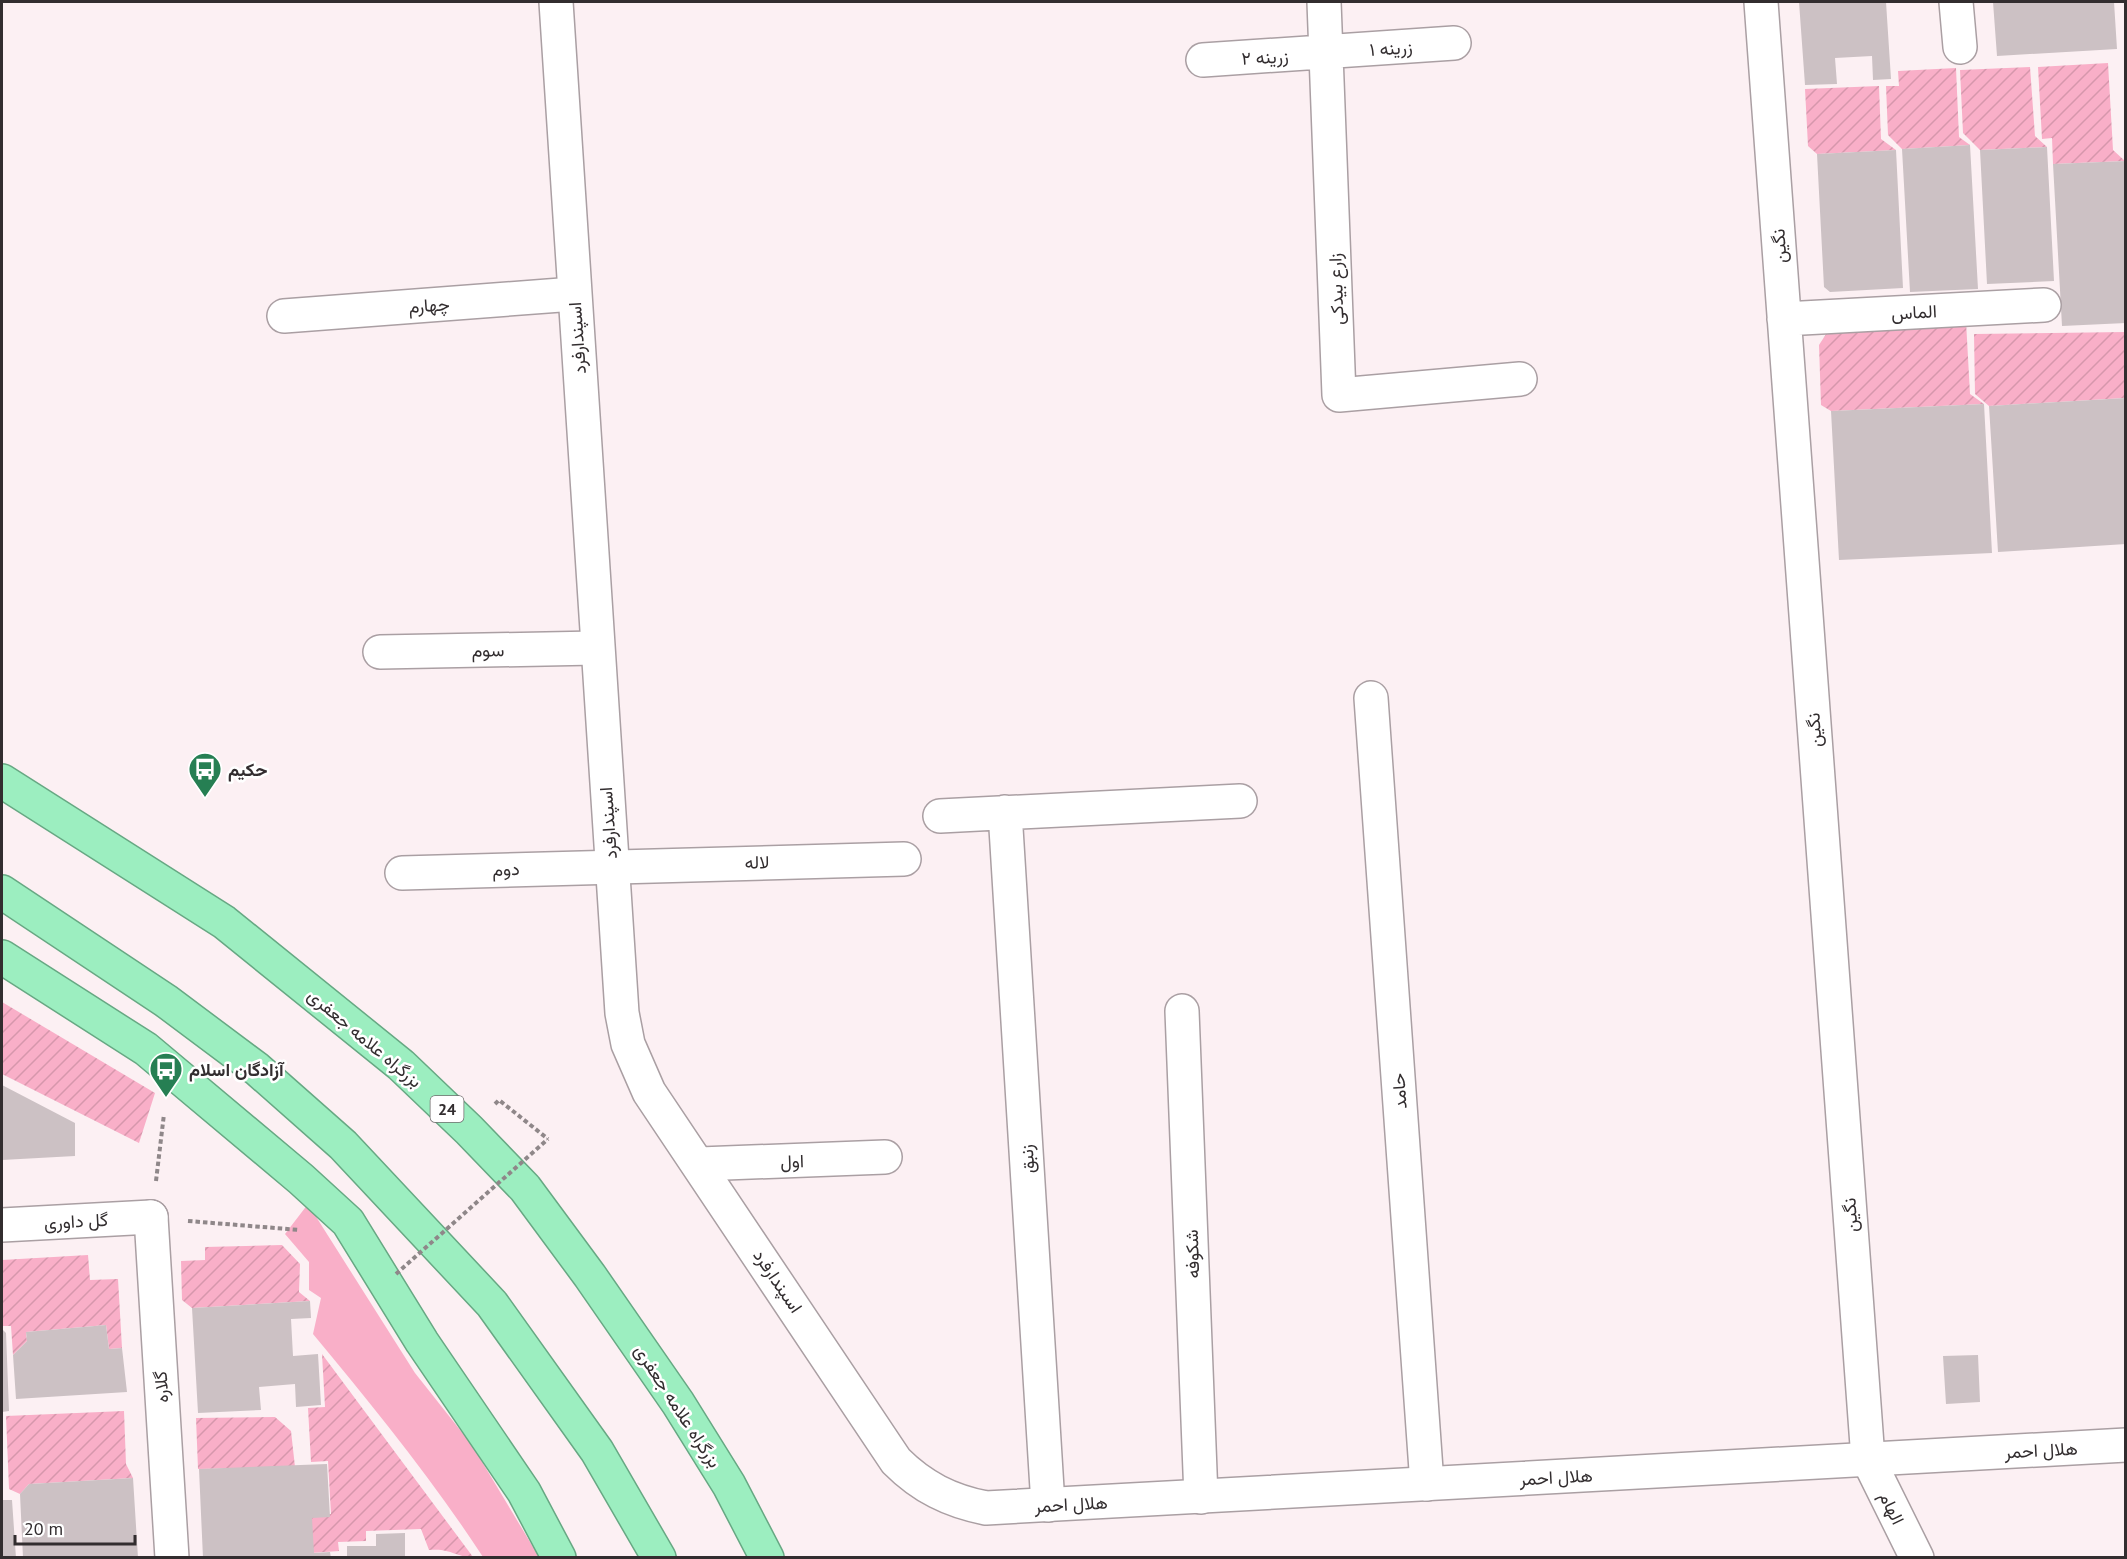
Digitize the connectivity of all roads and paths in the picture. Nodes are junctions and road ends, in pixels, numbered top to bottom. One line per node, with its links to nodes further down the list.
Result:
1 (556, 2): 9 (street, اسپندارفرد)
2 (1324, 2): 7 (street, زارع بیدکی)
3 (1761, 2): 12 (street, نگین)
4 (1956, 2): 6 (street)
5 (1454, 43): 7 (street, زرینه ۱)
6 (1960, 47)
7 (1327, 53): 8 (street, زرینه ۲); 13 (street, زارع بیدکی)
8 (1203, 60)
9 (574, 294): 11 (street, چهارم); 14 (street, اسپندارفرد)
10 (2044, 305): 12 (street, الماس)
11 (284, 316)
12 (1784, 319): 36 (street, نگین)
13 (1520, 379)
14 (597, 648): 15 (street, سوم); 22 (street, اسپندارفرد)
15 (380, 652)
16 (1371, 698): 37 (street, حامد)
17 (2, 781): 44 (highway, بزرگراه علامه جعفری / 24)
18 (1240, 801): 19 (street)
19 (1005, 812): 20 (street); 39 (street, زنبق)
20 (940, 816)
21 (904, 859): 22 (street, لاله)
22 (610, 865): 23 (street, دوم); 30 (street, اسپندارفرد)
23 (402, 873)
24 (2, 892): 43 (highway)
25 (2, 957): 42 (highway)
26 (1182, 1011): 38 (street, شکوفه)
27 (499, 1100): 34 (path, bridge)
28 (165, 1109): 31 (path)
29 (885, 1157): 30 (street, اول)
30 (700, 1164): 40 (street, اسپندارفرد)
31 (151, 1217): 32 (street, گل داوری); 33 (path); 41 (street, گلاره)
32 (2, 1225)
33 (304, 1231)
34 (396, 1274)
35 (2126, 1445): 36 (street, هلال احمر)
36 (1868, 1459): 37 (street, هلال احمر); 45 (street, الهام)
37 (1427, 1484): 38 (street, هلال احمر)
38 (1201, 1497): 39 (street, هلال احمر)
39 (1048, 1505): 40 (street, هلال احمر)
40 (986, 1508)
41 (172, 1557)
42 (559, 1557)
43 (659, 1557)
44 (767, 1557)
45 (1917, 1557)

